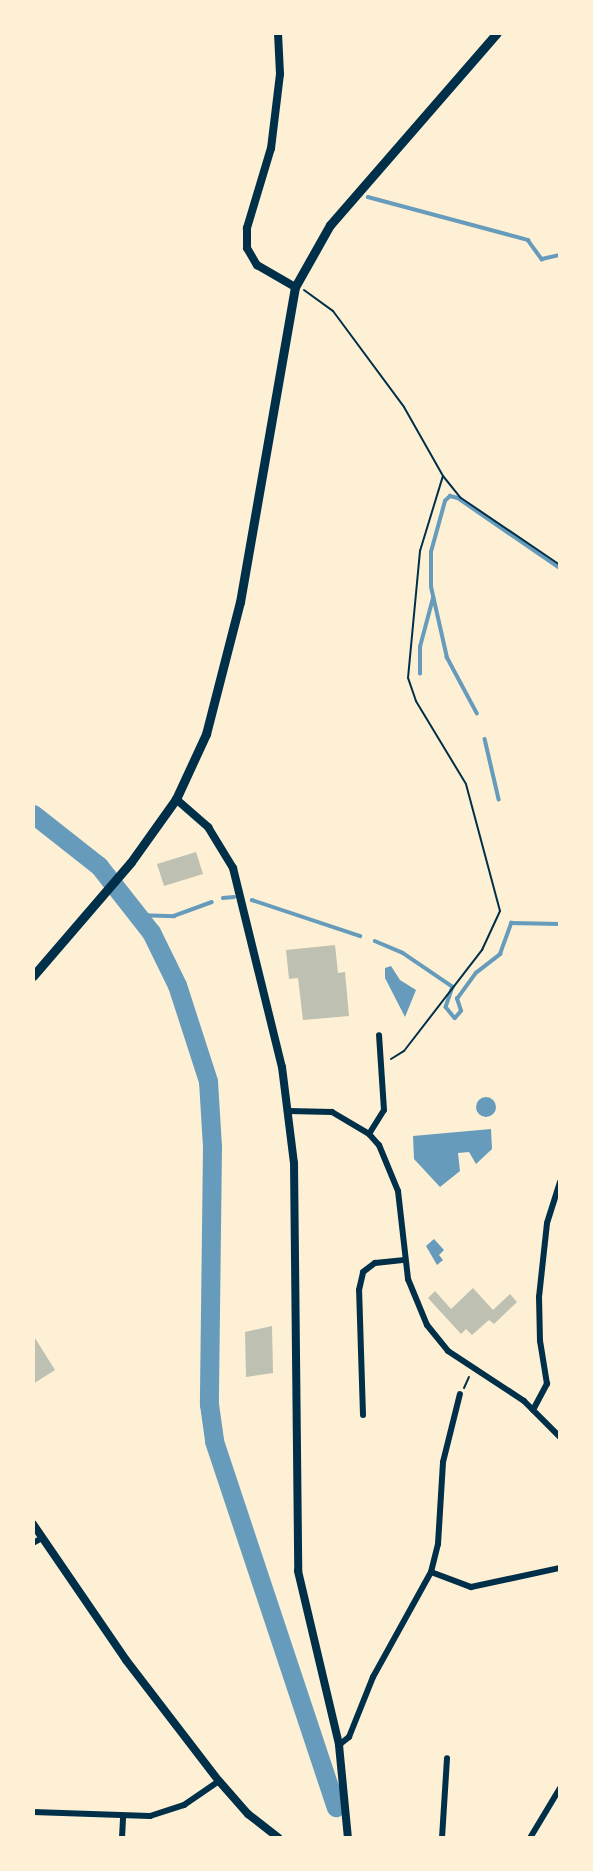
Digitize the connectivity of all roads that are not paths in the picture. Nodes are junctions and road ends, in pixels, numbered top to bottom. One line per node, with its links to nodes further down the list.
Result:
1 (278, 33): 3 (street)
2 (497, 33): 3 (main road)
3 (295, 287): 4 (main road)
4 (176, 799): 5 (main road); 7 (street)
5 (33, 976)
6 (379, 1035): 8 (street)
7 (289, 1111): 8 (street); 20 (street)
8 (369, 1134): 10 (street)
9 (560, 1182): 12 (street)
10 (405, 1260): 12 (street); 13 (street)
11 (460, 1394): 19 (street)
12 (533, 1410): 14 (street)
13 (363, 1415)
14 (560, 1437)
15 (33, 1524): 16 (street)
16 (41, 1538): 17 (street); 22 (street)
17 (33, 1543)
18 (560, 1567): 19 (street)
19 (431, 1572): 20 (street)
20 (339, 1745): 28 (street)
21 (447, 1758): 29 (street)
22 (219, 1781): 25 (street); 27 (street)
23 (560, 1788): 30 (street)
24 (33, 1812): 25 (street)
25 (123, 1816): 26 (street)
26 (122, 1838)
27 (279, 1838)
28 (348, 1838)
29 (442, 1838)
30 (530, 1838)

